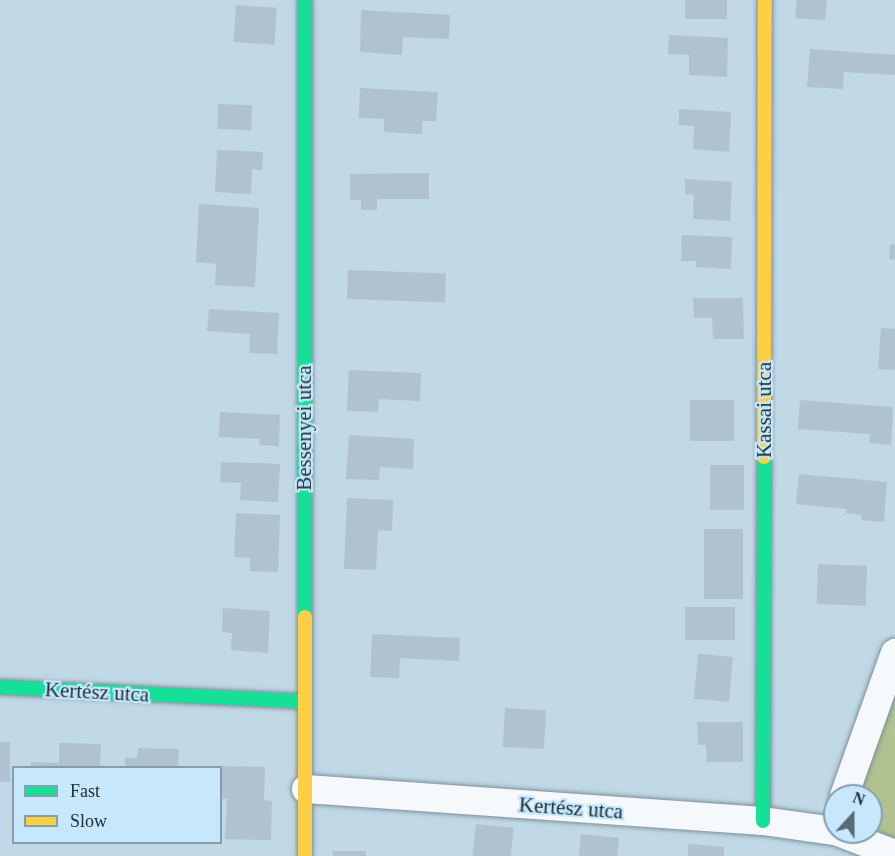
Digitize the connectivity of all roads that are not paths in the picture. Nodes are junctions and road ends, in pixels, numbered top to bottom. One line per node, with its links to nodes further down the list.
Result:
1 (305, 0): 5 (street, Bessenyei utca)
2 (765, 0): 8 (street, Kassai utca)
3 (895, 653): 6 (street)
4 (0, 687): 5 (street, Kertész utca)
5 (302, 701): 7 (street, Bessenyei utca)
6 (848, 784)
7 (306, 789): 8 (street, Kertész utca); 12 (street, Bessenyei utca)
8 (763, 821): 9 (street, Kertész utca)
9 (823, 828)
10 (871, 844): 11 (street, Kertész utca)
11 (895, 854)
12 (305, 856)

